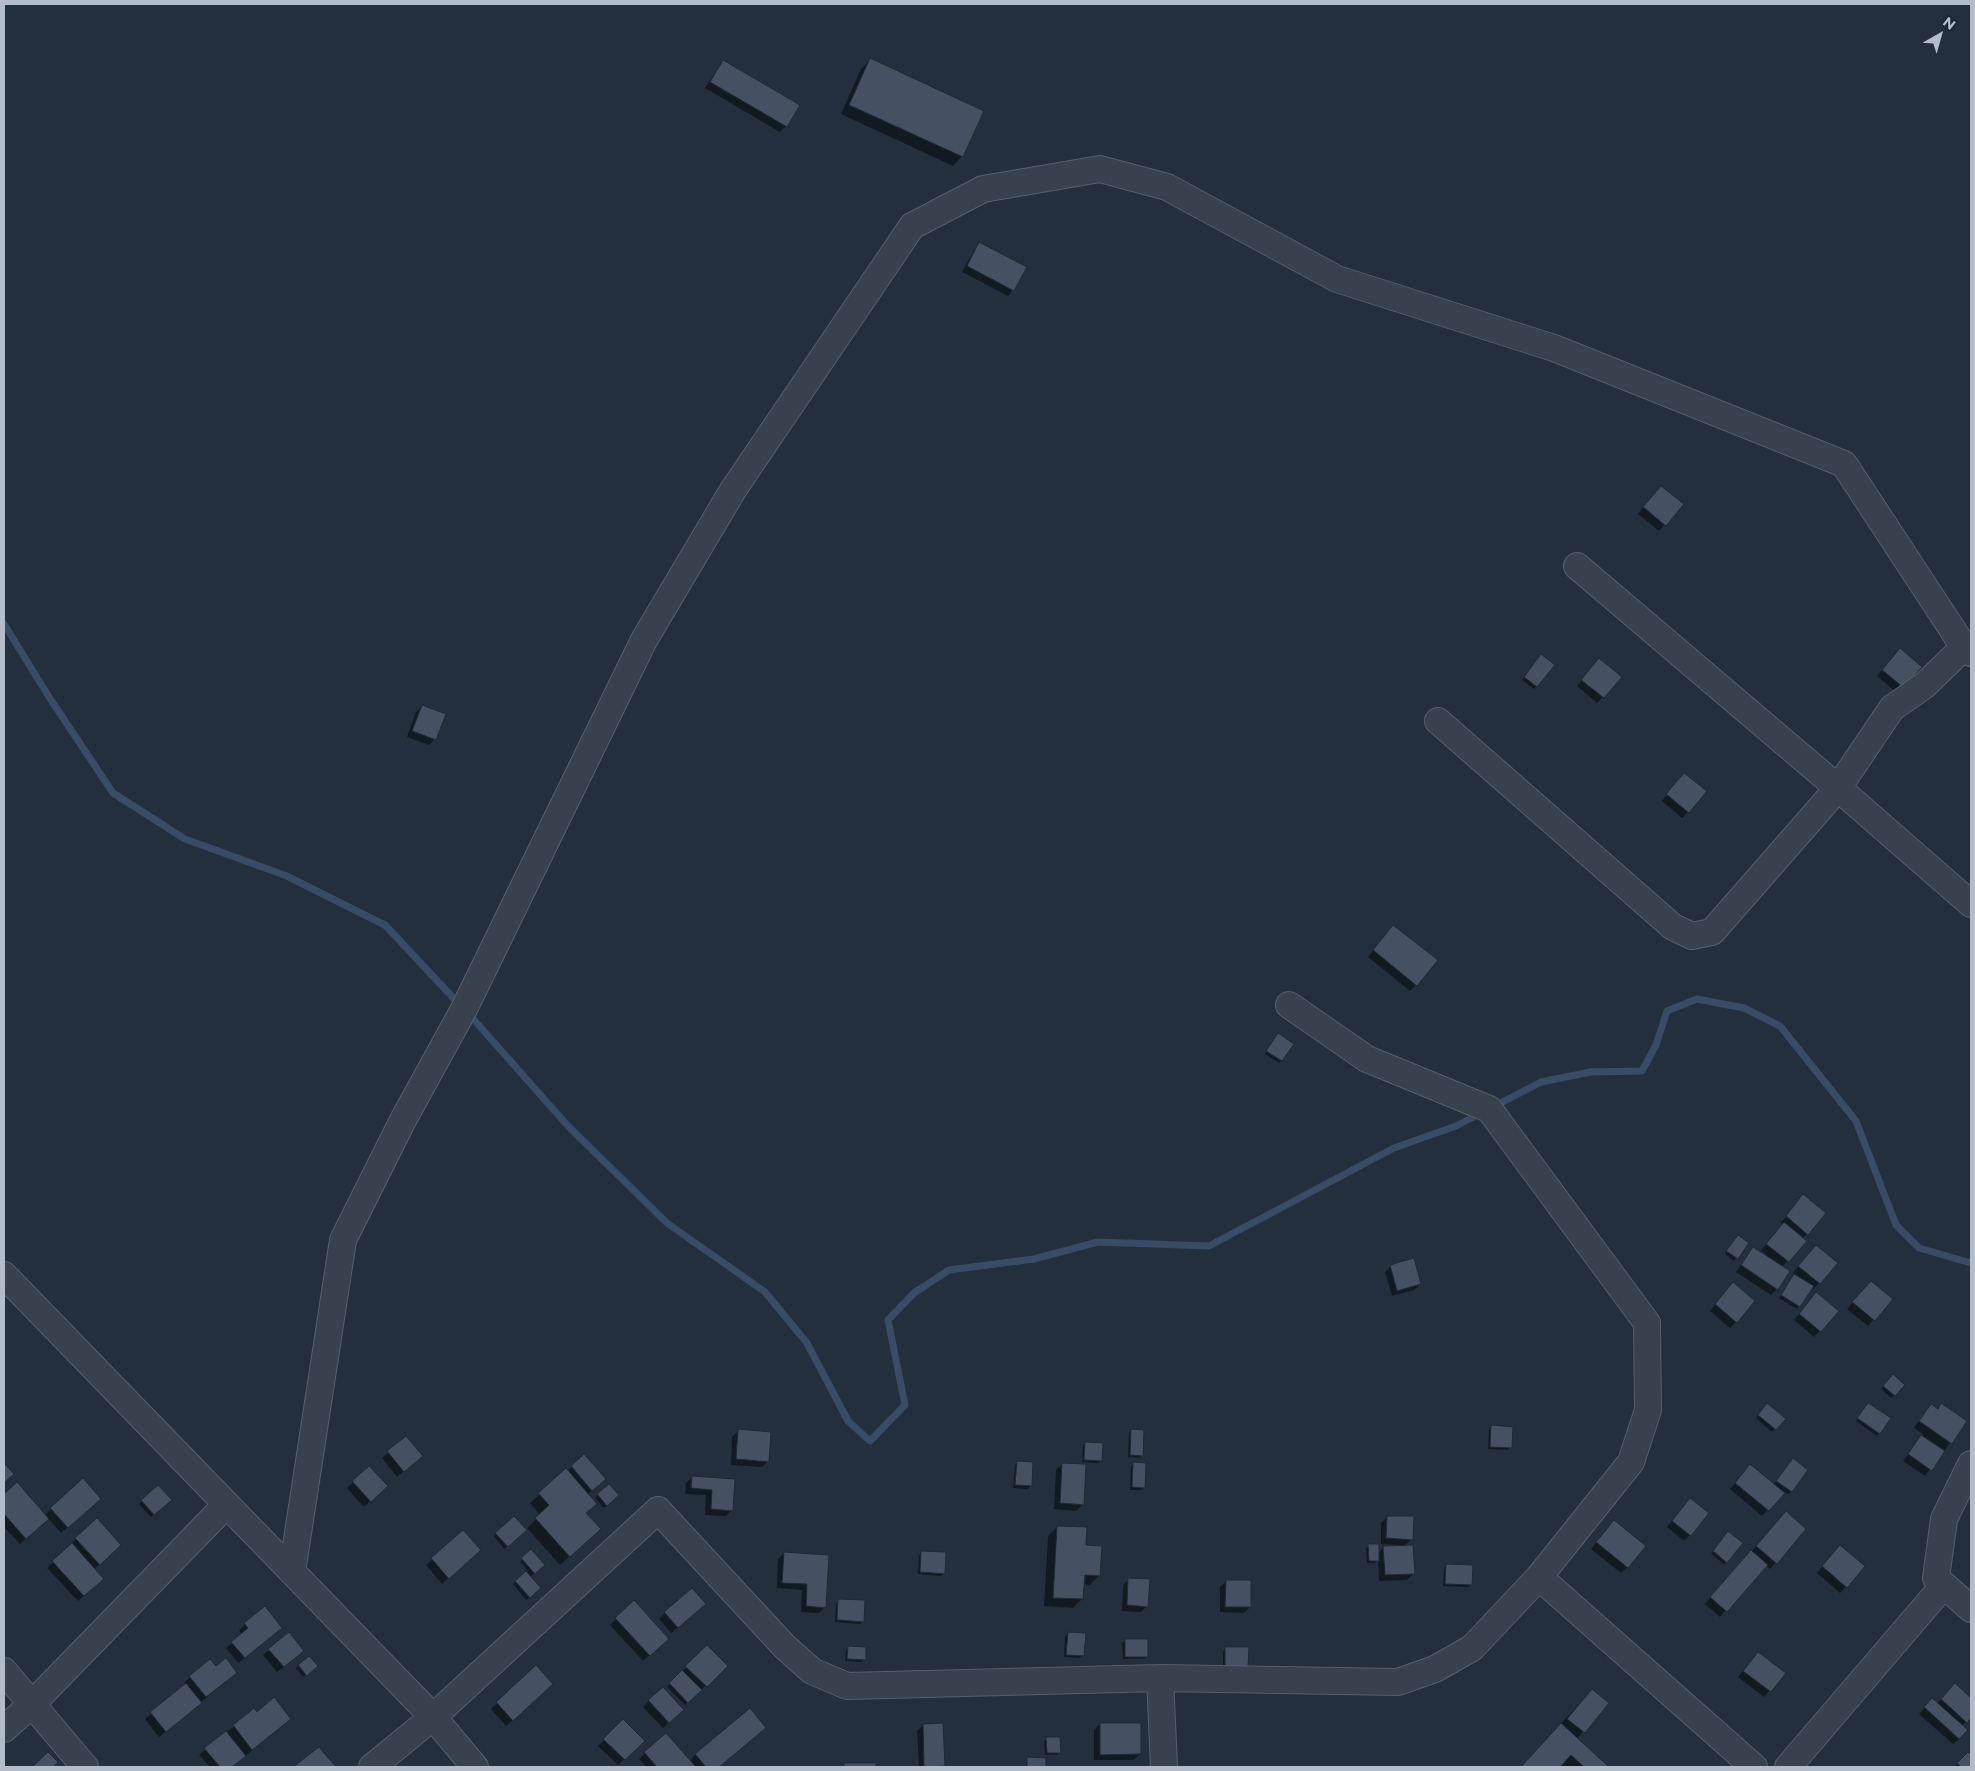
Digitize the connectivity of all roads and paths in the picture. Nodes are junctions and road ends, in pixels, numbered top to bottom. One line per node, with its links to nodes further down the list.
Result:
1 (1577, 566): 4 (street)
2 (1969, 648): 4 (street); 10 (street)
3 (1438, 721): 4 (street)
4 (1838, 788): 5 (street)
5 (1971, 904)
6 (1289, 1005): 11 (street)
7 (4, 1275): 9 (street)
8 (1971, 1464): 12 (street)
9 (226, 1505): 10 (street); 16 (street)
10 (292, 1572): 17 (street)
11 (1539, 1577): 15 (street); 23 (street)
12 (1944, 1585): 13 (street); 24 (street)
13 (1971, 1608)
14 (4, 1671): 16 (street)
15 (1160, 1678): 17 (street); 22 (street)
16 (32, 1704): 18 (street); 19 (street)
17 (433, 1717): 20 (street); 21 (street)
18 (4, 1729)
19 (85, 1767)
20 (372, 1767)
21 (475, 1767)
22 (1164, 1767)
23 (1754, 1767)
24 (1788, 1767)

